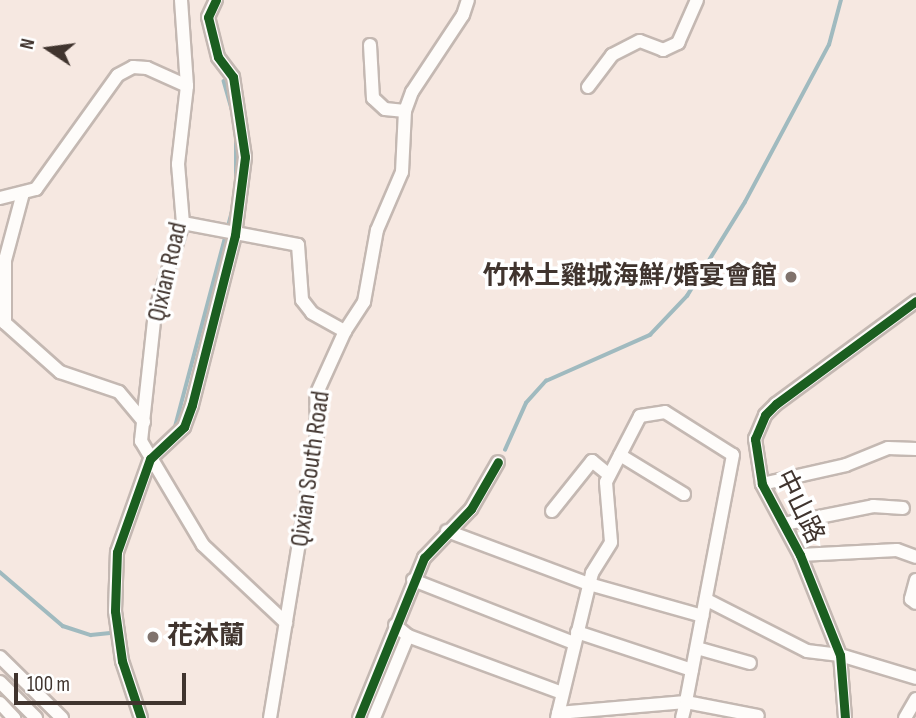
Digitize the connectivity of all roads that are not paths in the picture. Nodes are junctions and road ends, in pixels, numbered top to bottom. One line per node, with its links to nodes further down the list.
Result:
1 (181, 0): 6 (street, Qixian Road)
2 (216, 0): 12 (street)
3 (468, 0): 8 (street, Qixian South Road)
4 (697, 0): 7 (street)
5 (370, 45): 8 (street)
6 (187, 86): 9 (street); 11 (street, Qixian Road)
7 (588, 87)
8 (405, 111): 14 (street, Qixian South Road)
9 (23, 193): 10 (street); 15 (street)
10 (0, 198)
11 (183, 223): 12 (street); 15 (street, Qixian Road)
12 (235, 235): 14 (street); 19 (street)
13 (916, 301): 20 (street, 中山路)
14 (345, 331): 37 (street, Qixian South Road)
15 (144, 422): 19 (street, Qixian Road)
16 (916, 449): 23 (street, 中山路)
17 (620, 455): 18 (street); 22 (street); 24 (street)
18 (733, 455): 20 (street); 34 (street)
19 (150, 459): 37 (street, Qixian Road); 55 (street)
20 (756, 460): 23 (street, 中山路)
21 (498, 461): 28 (street)
22 (609, 475): 26 (street); 33 (street)
23 (762, 484): 27 (street, 中山路)
24 (684, 494)
25 (903, 508): 27 (street)
26 (552, 511)
27 (784, 524): 29 (street, 中山路)
28 (447, 531): 31 (street); 33 (street)
29 (800, 555): 30 (street); 42 (street, 中山路)
30 (916, 557)
31 (413, 580): 38 (street); 40 (street)
32 (916, 580): 35 (street)
33 (589, 584): 36 (street); 40 (street)
34 (707, 600): 36 (street); 42 (street)
35 (916, 603)
36 (703, 616): 41 (street)
37 (286, 624): 56 (street, Qixian South Road)
38 (395, 625): 39 (street); 57 (street)
39 (408, 636): 48 (street); 58 (street)
40 (576, 638): 45 (street); 48 (street)
41 (697, 648): 44 (street); 45 (street)
42 (841, 655): 46 (street); 60 (street, 中山路)
43 (0, 657): 54 (street)
44 (750, 663)
45 (692, 670): 50 (street)
46 (916, 678)
47 (0, 682): 53 (street)
48 (562, 693): 51 (street)
49 (916, 699): 61 (street)
50 (685, 702): 51 (street); 52 (street); 59 (street)
51 (558, 716)
52 (758, 716)
53 (36, 718)
54 (62, 718)
55 (141, 718)
56 (270, 718)
57 (359, 718)
58 (374, 718)
59 (682, 718)
60 (845, 718)
61 (905, 718)

